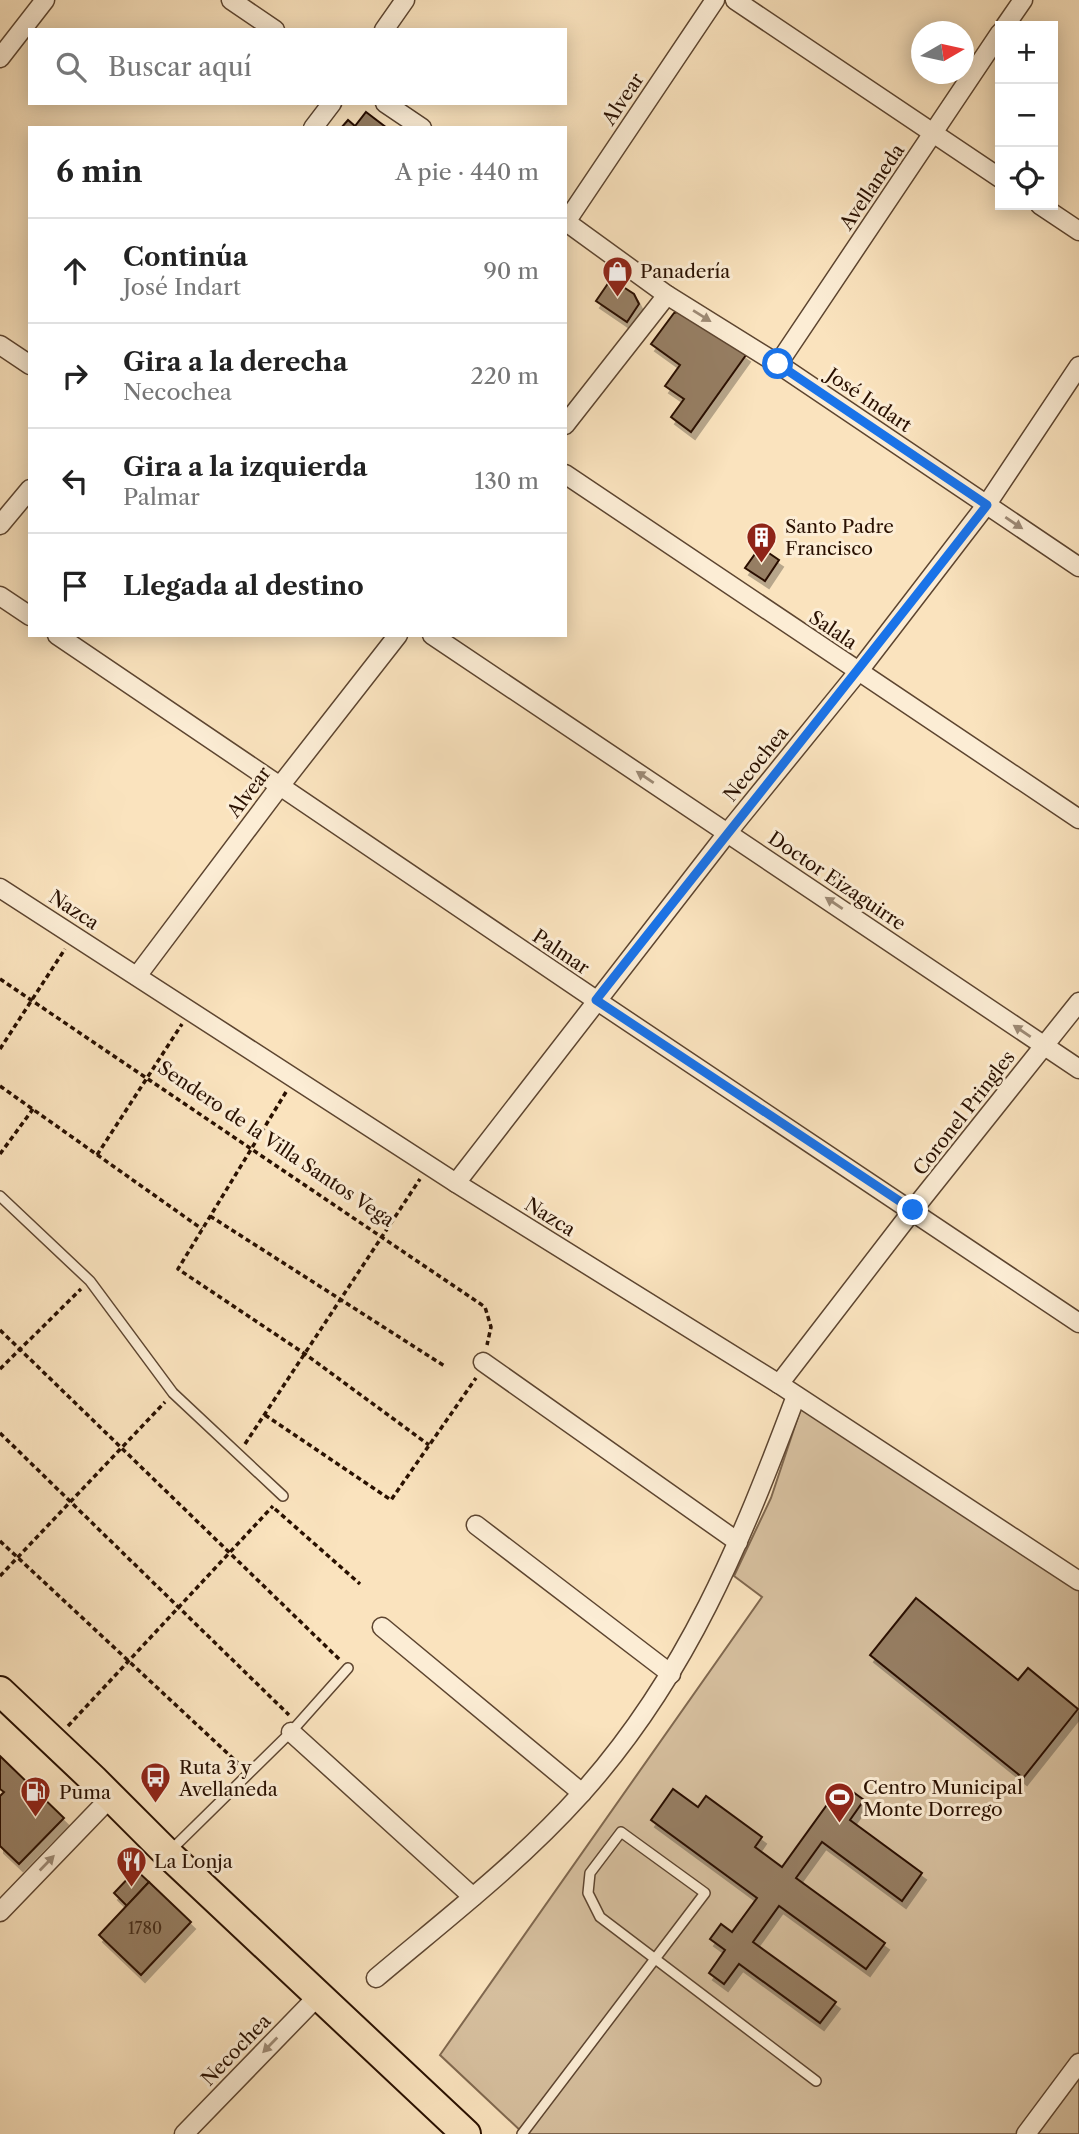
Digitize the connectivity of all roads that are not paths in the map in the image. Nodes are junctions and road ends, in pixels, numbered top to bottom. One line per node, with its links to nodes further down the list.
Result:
1 (45, 0): 11 (street)
2 (231, 0): 8 (street)
3 (405, 0): 9 (street)
4 (715, 0): 19 (street, Alvear)
5 (735, 0): 16 (street)
6 (1023, 0): 7 (street)
7 (1008, 21)
8 (272, 28)
9 (385, 28)
10 (995, 40): 16 (street, Avellaneda)
11 (0, 58)
12 (330, 105): 14 (street)
13 (388, 105): 15 (street)
14 (315, 126)
15 (419, 126)
16 (933, 133): 17 (street); 25 (street, Avellaneda)
17 (995, 175)
18 (1048, 210): 21 (street)
19 (567, 221)
20 (567, 223): 22 (street, José Indart)
21 (1079, 231)
22 (667, 295): 25 (street, José Indart, one-way to 25); 27 (street)
23 (0, 345): 24 (street)
24 (28, 364)
25 (778, 364): 30 (street, José Indart)
26 (1079, 366): 30 (street, Necochea)
27 (567, 422)
28 (567, 475): 38 (street, Salala)
29 (28, 491): 31 (street)
30 (987, 505): 32 (street, José Indart, one-way to 32); 38 (street, Necochea)
31 (0, 525)
32 (1079, 567)
33 (0, 596): 34 (street)
34 (28, 615)
35 (61, 637): 39 (street, Palmar)
36 (396, 637): 39 (street, Alvear)
37 (435, 637): 41 (street, Doctor Eizaguirre, one-way to 37)
38 (858, 672): 40 (street, Salala); 41 (street, Necochea)
39 (280, 786): 43 (street, Alvear); 44 (street, Palmar)
40 (1079, 819)
41 (728, 832): 44 (street, Necochea); 46 (street, Doctor Eizaguirre, one-way to 41)
42 (0, 888): 43 (street, Nazca)
43 (136, 976): 48 (street, Nazca)
44 (596, 1000): 48 (street, Necochea); 50 (street, Palmar)
45 (1079, 1002): 46 (street, Coronel Pringles)
46 (1044, 1045): 47 (street, Doctor Eizaguirre); 50 (street, Coronel Pringles)
47 (1079, 1069)
48 (456, 1183): 53 (street, Nazca)
49 (0, 1196): 55 (lane)
50 (913, 1210): 51 (street, Palmar); 53 (street, Coronel Pringles)
51 (1079, 1323)
52 (483, 1362): 57 (street)
53 (779, 1384): 54 (street, Nazca)
54 (796, 1396): 57 (street); 58 (street, Nazca)
55 (283, 1496)
56 (476, 1525): 61 (street)
57 (738, 1542): 61 (street)
58 (1079, 1581)
59 (382, 1628): 64 (street)
60 (348, 1668): 63 (lane)
61 (671, 1674): 64 (street)
62 (0, 1691): 65 (highway)
63 (295, 1728): 66 (lane); 67 (street)
64 (582, 1793): 67 (street)
65 (110, 1798): 66 (highway); 68 (street, one-way to 65)
66 (168, 1854): 71 (highway)
67 (473, 1897): 70 (street)
68 (0, 1912)
69 (657, 1960): 69 (lane); 73 (lane); 76 (lane)
70 (376, 1978)
71 (318, 1996): 74 (street, Necochea, one-way to 74); 75 (highway)
72 (1079, 2063): 77 (street)
73 (816, 2081)
74 (184, 2134)
75 (466, 2134)
76 (522, 2134)
77 (1026, 2134)

